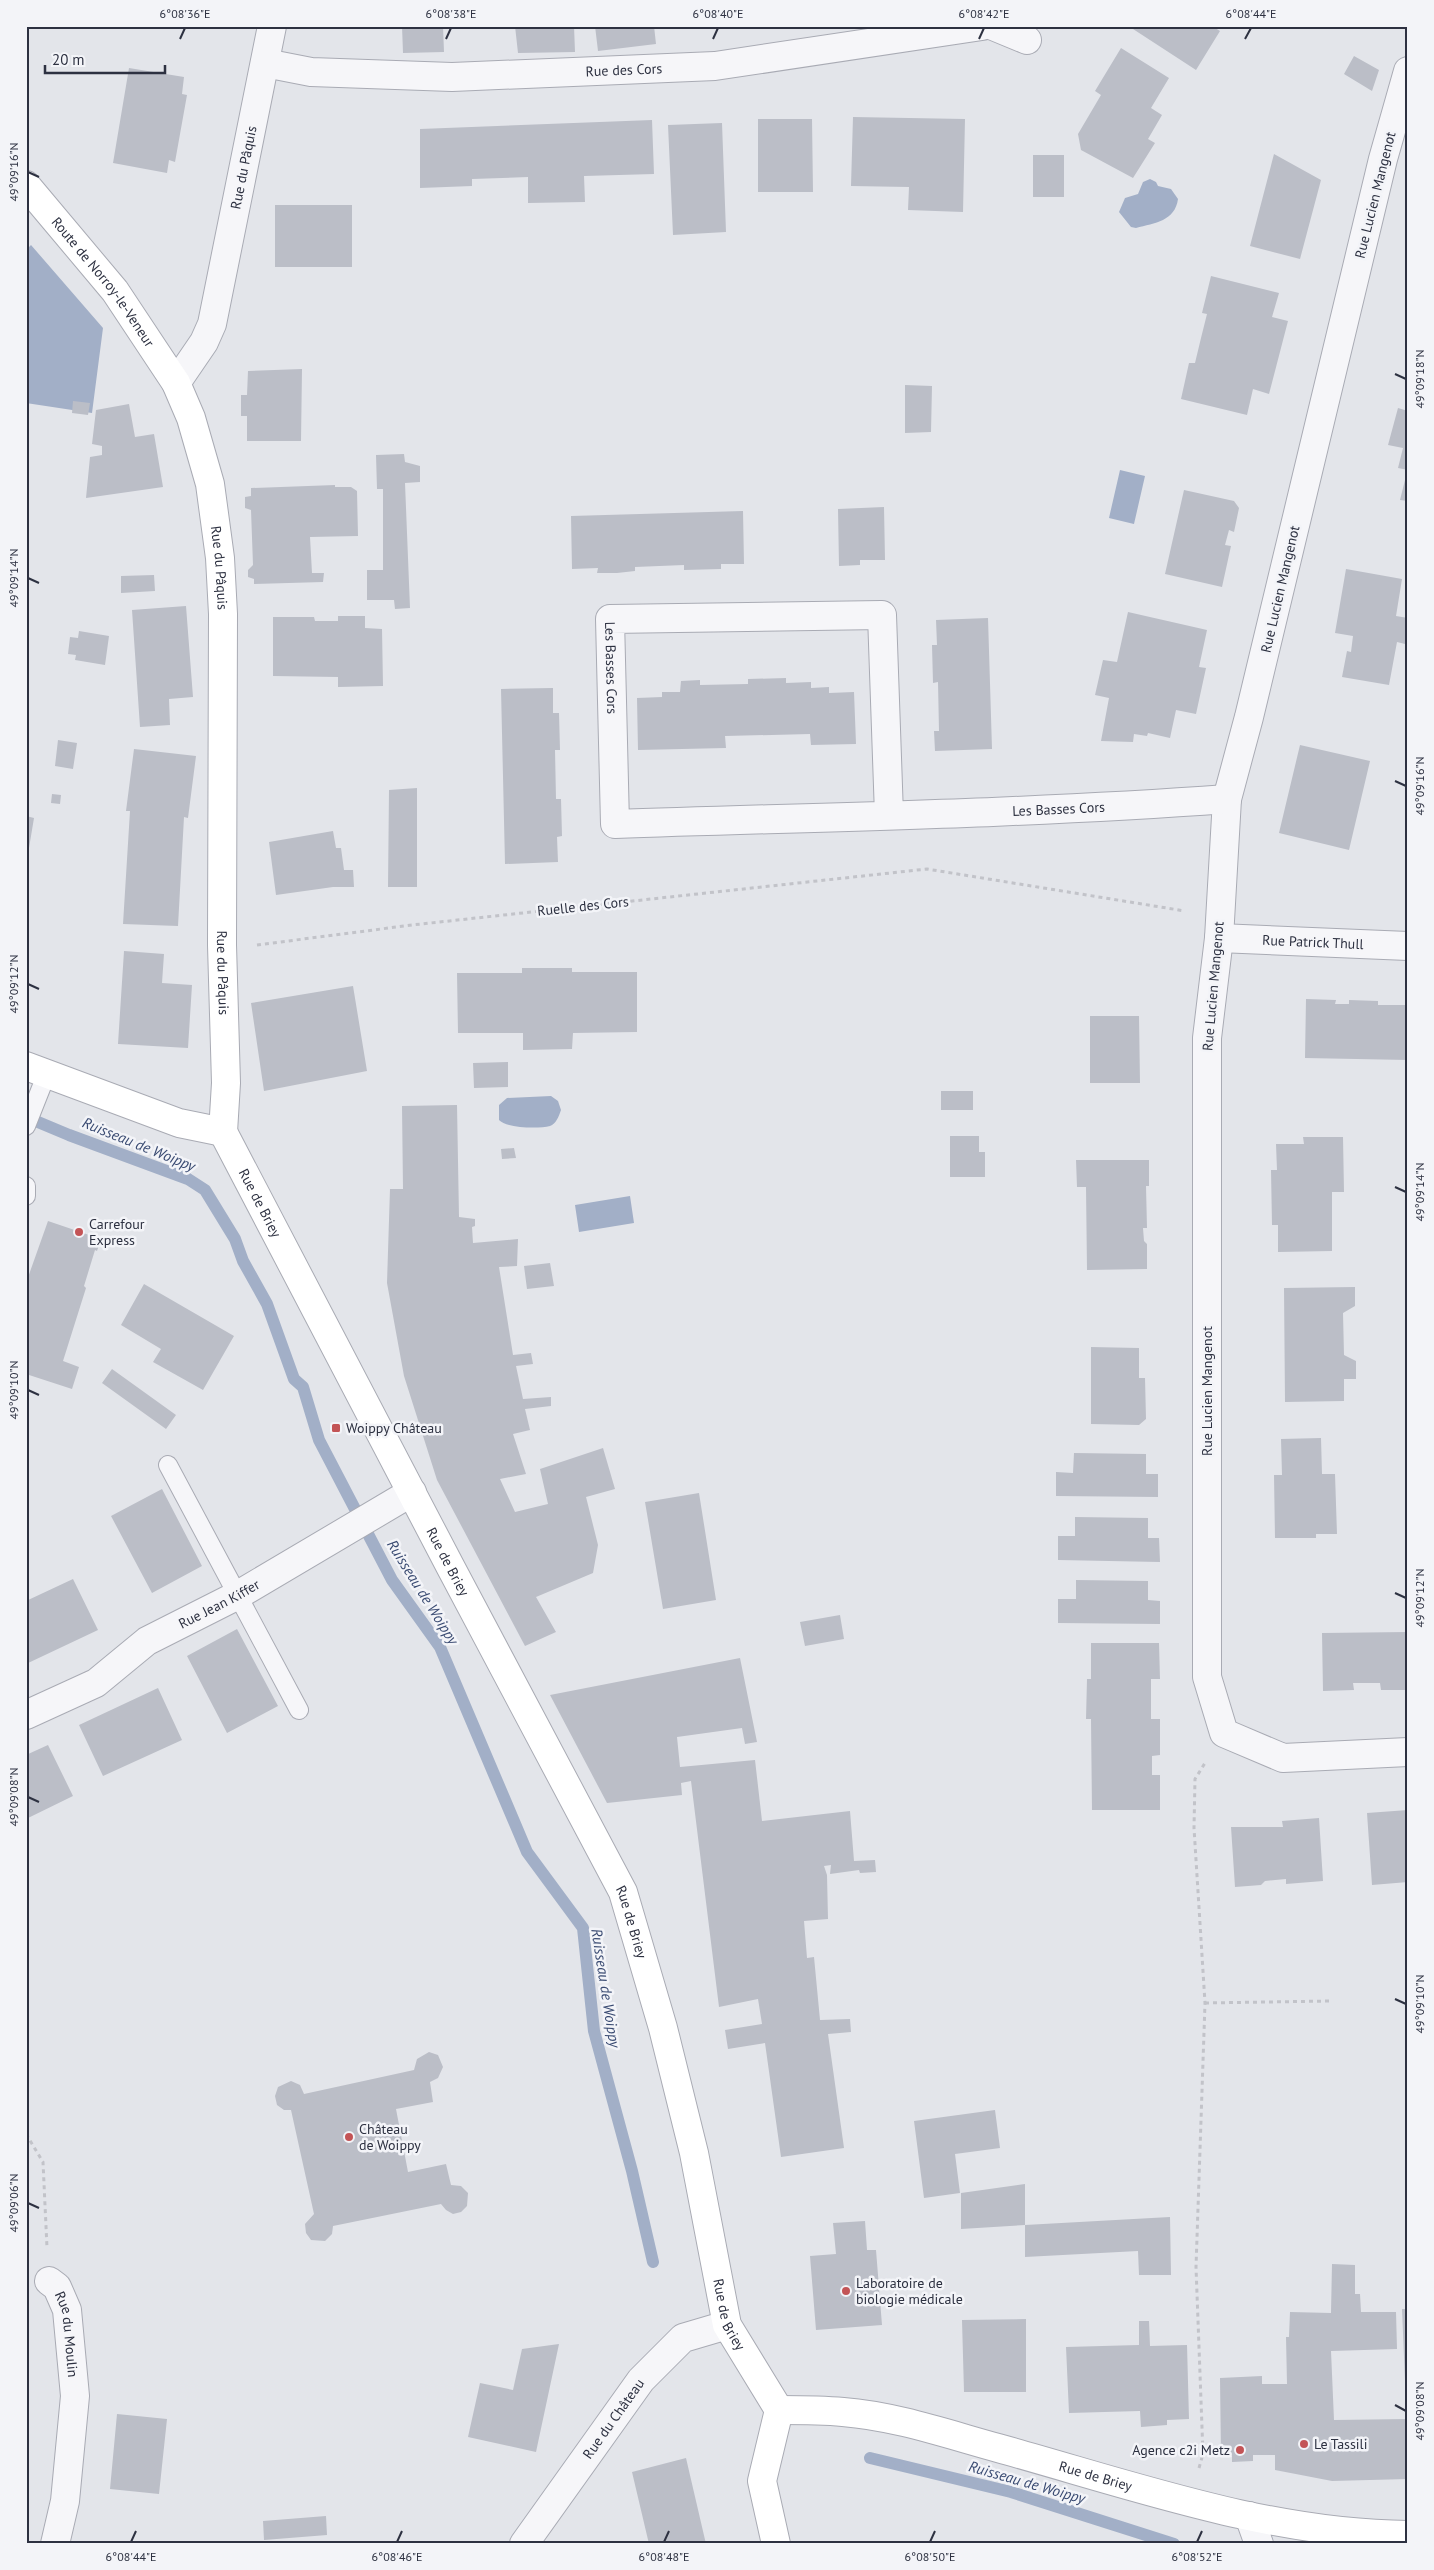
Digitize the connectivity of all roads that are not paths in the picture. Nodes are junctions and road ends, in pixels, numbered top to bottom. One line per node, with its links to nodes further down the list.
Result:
1 (272, 26): 5 (street, Rue du Pâquis)
2 (982, 26): 5 (street, Rue des Cors)
3 (993, 26): 4 (street)
4 (1027, 40)
5 (264, 63): 8 (street, Rue du Pâquis)
6 (1408, 71): 9 (street, Rue Lucien Mangenot)
7 (26, 185): 8 (street, Route de Norroy-le-Veneur)
8 (176, 383): 15 (street, Rue du Pâquis)
9 (1227, 799): 10 (street, Les Basses Cors); 11 (street, Rue Lucien Mangenot)
10 (889, 815): 10 (street, Les Basses Cors)
11 (1219, 927): 12 (street, Rue Patrick Thull); 23 (street, Rue Lucien Mangenot)
12 (1408, 946)
13 (36, 1069): 14 (lane); 15 (street)
14 (26, 1126)
15 (223, 1132): 19 (street, Rue de Briey)
16 (26, 1186): 17 (lane)
17 (26, 1196)
18 (168, 1465): 20 (lane)
19 (412, 1492): 20 (street, Rue Jean Kiffer); 25 (street, Rue de Briey)
20 (238, 1594): 21 (lane); 22 (street, Rue Jean Kiffer)
21 (298, 1710)
22 (26, 1715)
23 (1408, 1752)
24 (49, 2281): 30 (street, Rue du Moulin)
25 (727, 2324): 26 (street, Rue de Briey); 31 (street, Rue du Château)
26 (779, 2410): 27 (street, Rue de Briey); 32 (street)
27 (1249, 2516): 29 (street, Rue de Briey); 33 (street)
28 (1408, 2535): 29 (street, Rue de Briey)
29 (1344, 2539)
30 (55, 2544)
31 (524, 2544)
32 (776, 2544)
33 (1259, 2544)

